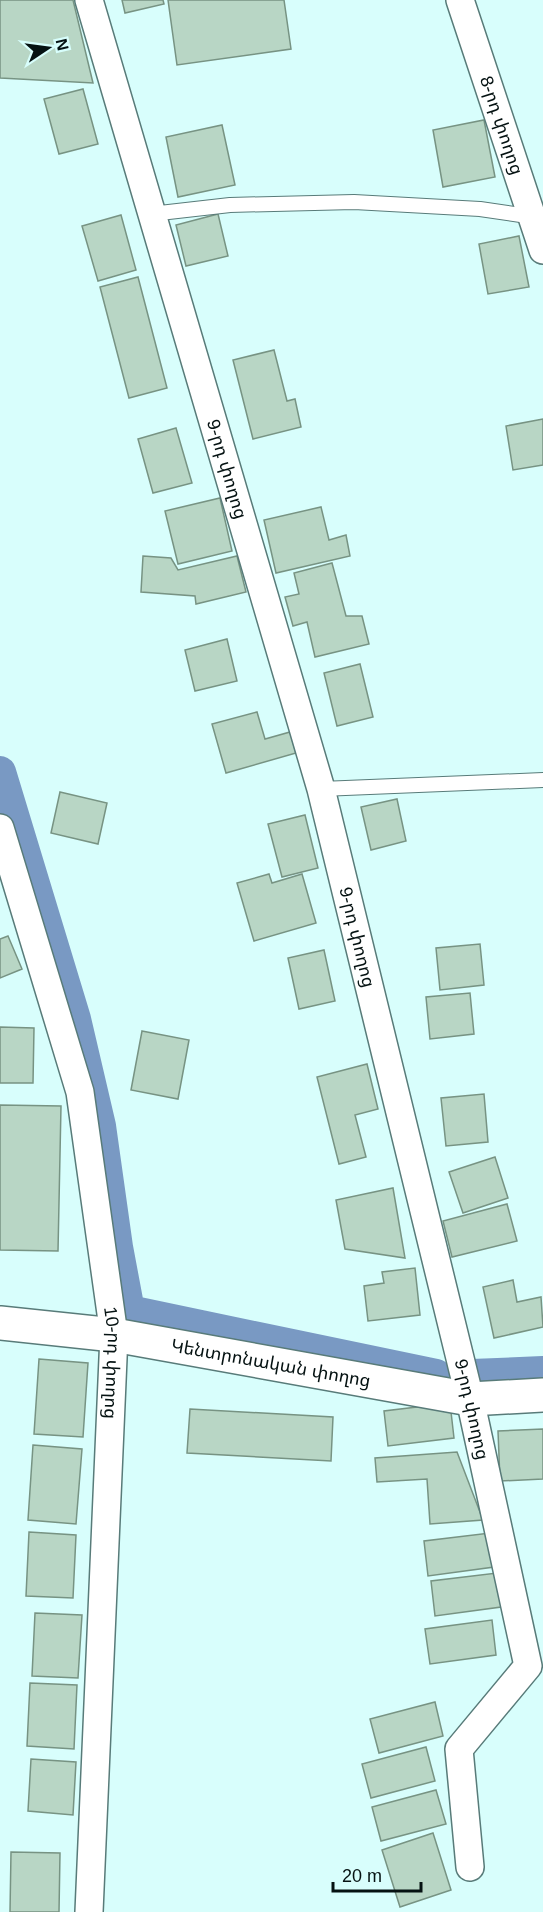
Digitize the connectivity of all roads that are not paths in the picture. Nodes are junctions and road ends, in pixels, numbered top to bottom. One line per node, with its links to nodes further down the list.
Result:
1 (89, 0): 3 (street, 9-րդ փողոց)
2 (460, 0): 4 (street, 8-րդ փողոց)
3 (151, 214): 4 (lane); 7 (street, 9-րդ փողոց)
4 (538, 217): 5 (street, 8-րդ փողոց)
5 (543, 249)
6 (543, 780): 7 (lane)
7 (321, 789): 12 (street, 9-րդ փողոց)
8 (0, 828): 10 (street, 10-րդ փողոց)
9 (0, 1323): 10 (main road, Կենտրոնական փողոց)
10 (114, 1335): 12 (main road, Կենտրոնական փողոց); 15 (street, 10-րդ փողոց)
11 (543, 1395): 12 (main road, Կենտրոնական փողոց)
12 (471, 1399): 13 (street, 9-րդ փողոց)
13 (536, 1670): 14 (street, 9-րդ փողոց)
14 (470, 1867)
15 (89, 1912)

